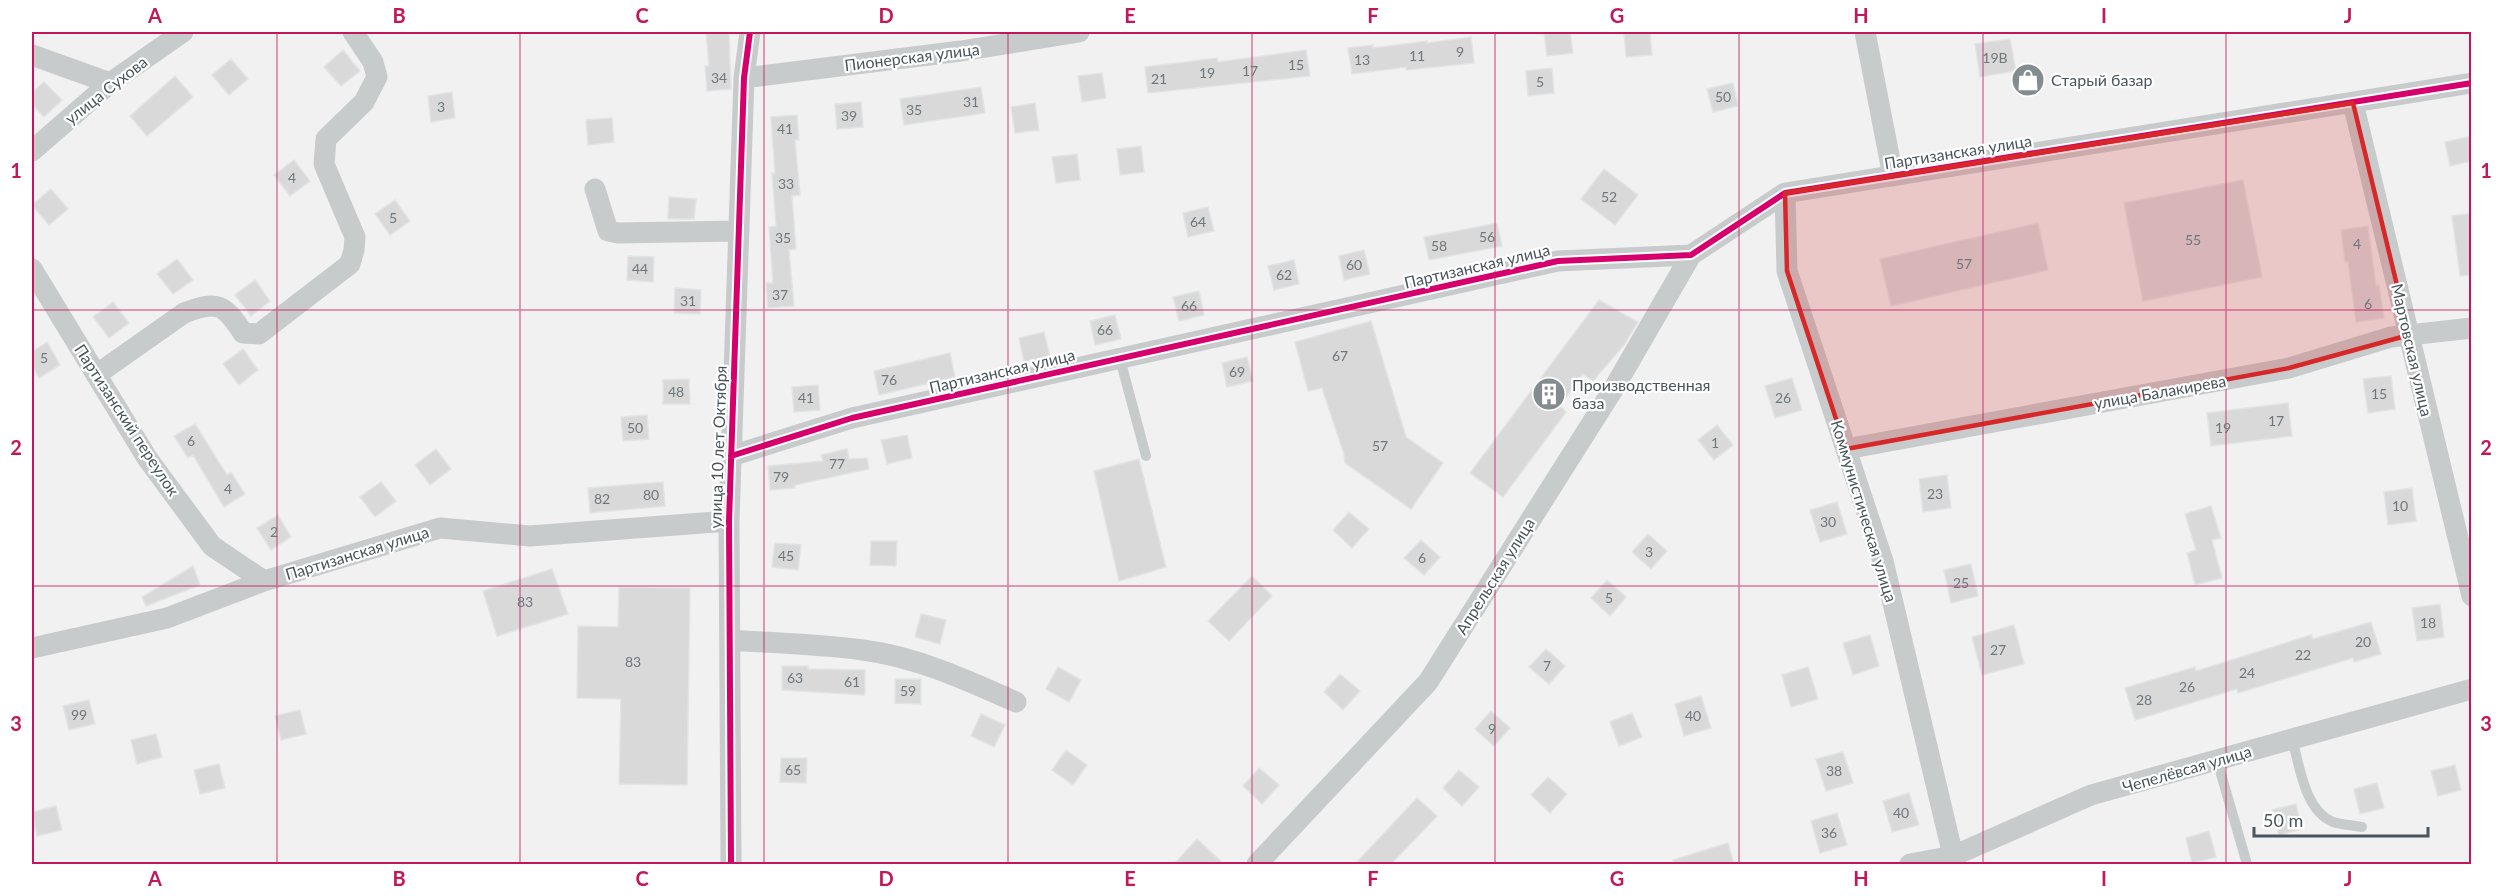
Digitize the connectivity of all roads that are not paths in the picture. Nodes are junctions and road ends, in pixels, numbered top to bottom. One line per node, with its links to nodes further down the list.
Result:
1 (183, 32): 8 (street, улица Сухова)
2 (353, 32): 21 (street)
3 (750, 32): 7 (street, улица 10 лет Октября)
4 (1078, 32): 7 (street, Пионерская улица)
5 (1864, 32): 12 (street)
6 (32, 55): 8 (street)
7 (744, 78): 15 (street, улица 10 лет Октября)
8 (110, 83): 11 (street, улица Сухова)
9 (2472, 83): 10 (street, Партизанская улица)
10 (2353, 103): 12 (street, Партизанская улица); 19 (street, Мартовская улица)
11 (32, 151)
12 (1893, 176): 14 (street, Партизанская улица)
13 (595, 189): 15 (street)
14 (1785, 193): 16 (street, Партизанская улица); 22 (street, Коммунистическая улица)
15 (739, 231): 23 (street, улица 10 лет Октября)
16 (1690, 255): 20 (street, Партизанская улица); 37 (street, Апрельская улица)
17 (32, 269): 21 (street, Партизанский переулок)
18 (2472, 328): 19 (street, улица Балакирева)
19 (2409, 335): 22 (street, улица Балакирева); 27 (street, Мартовская улица)
20 (1120, 359): 23 (street, Партизанская улица); 24 (lane)
21 (96, 375): 26 (street, Партизанский переулок)
22 (1846, 449): 35 (street, Коммунистическая улица)
23 (731, 456): 25 (street, улица 10 лет Октября)
24 (1146, 456)
25 (729, 521): 26 (street, Партизанская улица); 28 (street, улица 10 лет Октября)
26 (264, 581): 29 (street, Партизанская улица)
27 (2472, 596)
28 (730, 640): 31 (street); 36 (street, улица 10 лет Октября)
29 (32, 648)
30 (2472, 689): 32 (street, Чепелёвсая улица)
31 (1016, 702)
32 (2292, 739): 33 (street, Чепелёвсая улица); 34 (lane)
33 (2217, 760): 35 (street, Чепелёвсая улица); 39 (lane)
34 (2362, 827)
35 (1954, 860): 38 (street, Чепелёвсая улица)
36 (731, 864)
37 (1257, 864)
38 (1910, 864)
39 (2247, 864)

